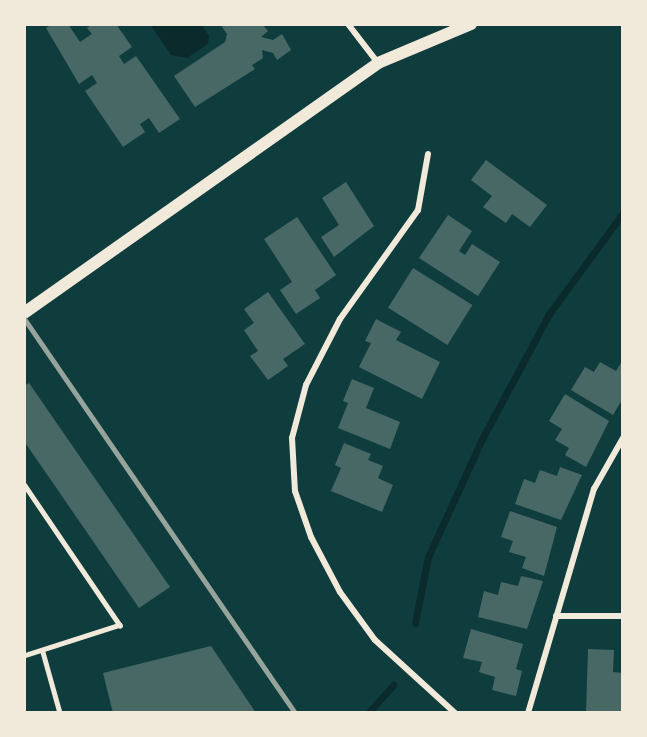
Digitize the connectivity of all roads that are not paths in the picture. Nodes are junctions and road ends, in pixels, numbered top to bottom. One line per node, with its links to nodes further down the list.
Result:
1 (348, 24): 3 (street)
2 (471, 24): 3 (main road)
3 (378, 63): 5 (main road)
4 (428, 154): 13 (street)
5 (24, 313)
6 (623, 438): 8 (street)
7 (24, 484): 10 (lane)
8 (556, 616): 9 (street); 14 (street)
9 (623, 616)
10 (43, 652): 11 (lane); 12 (lane)
11 (24, 656)
12 (60, 713)
13 (455, 713)
14 (528, 713)

